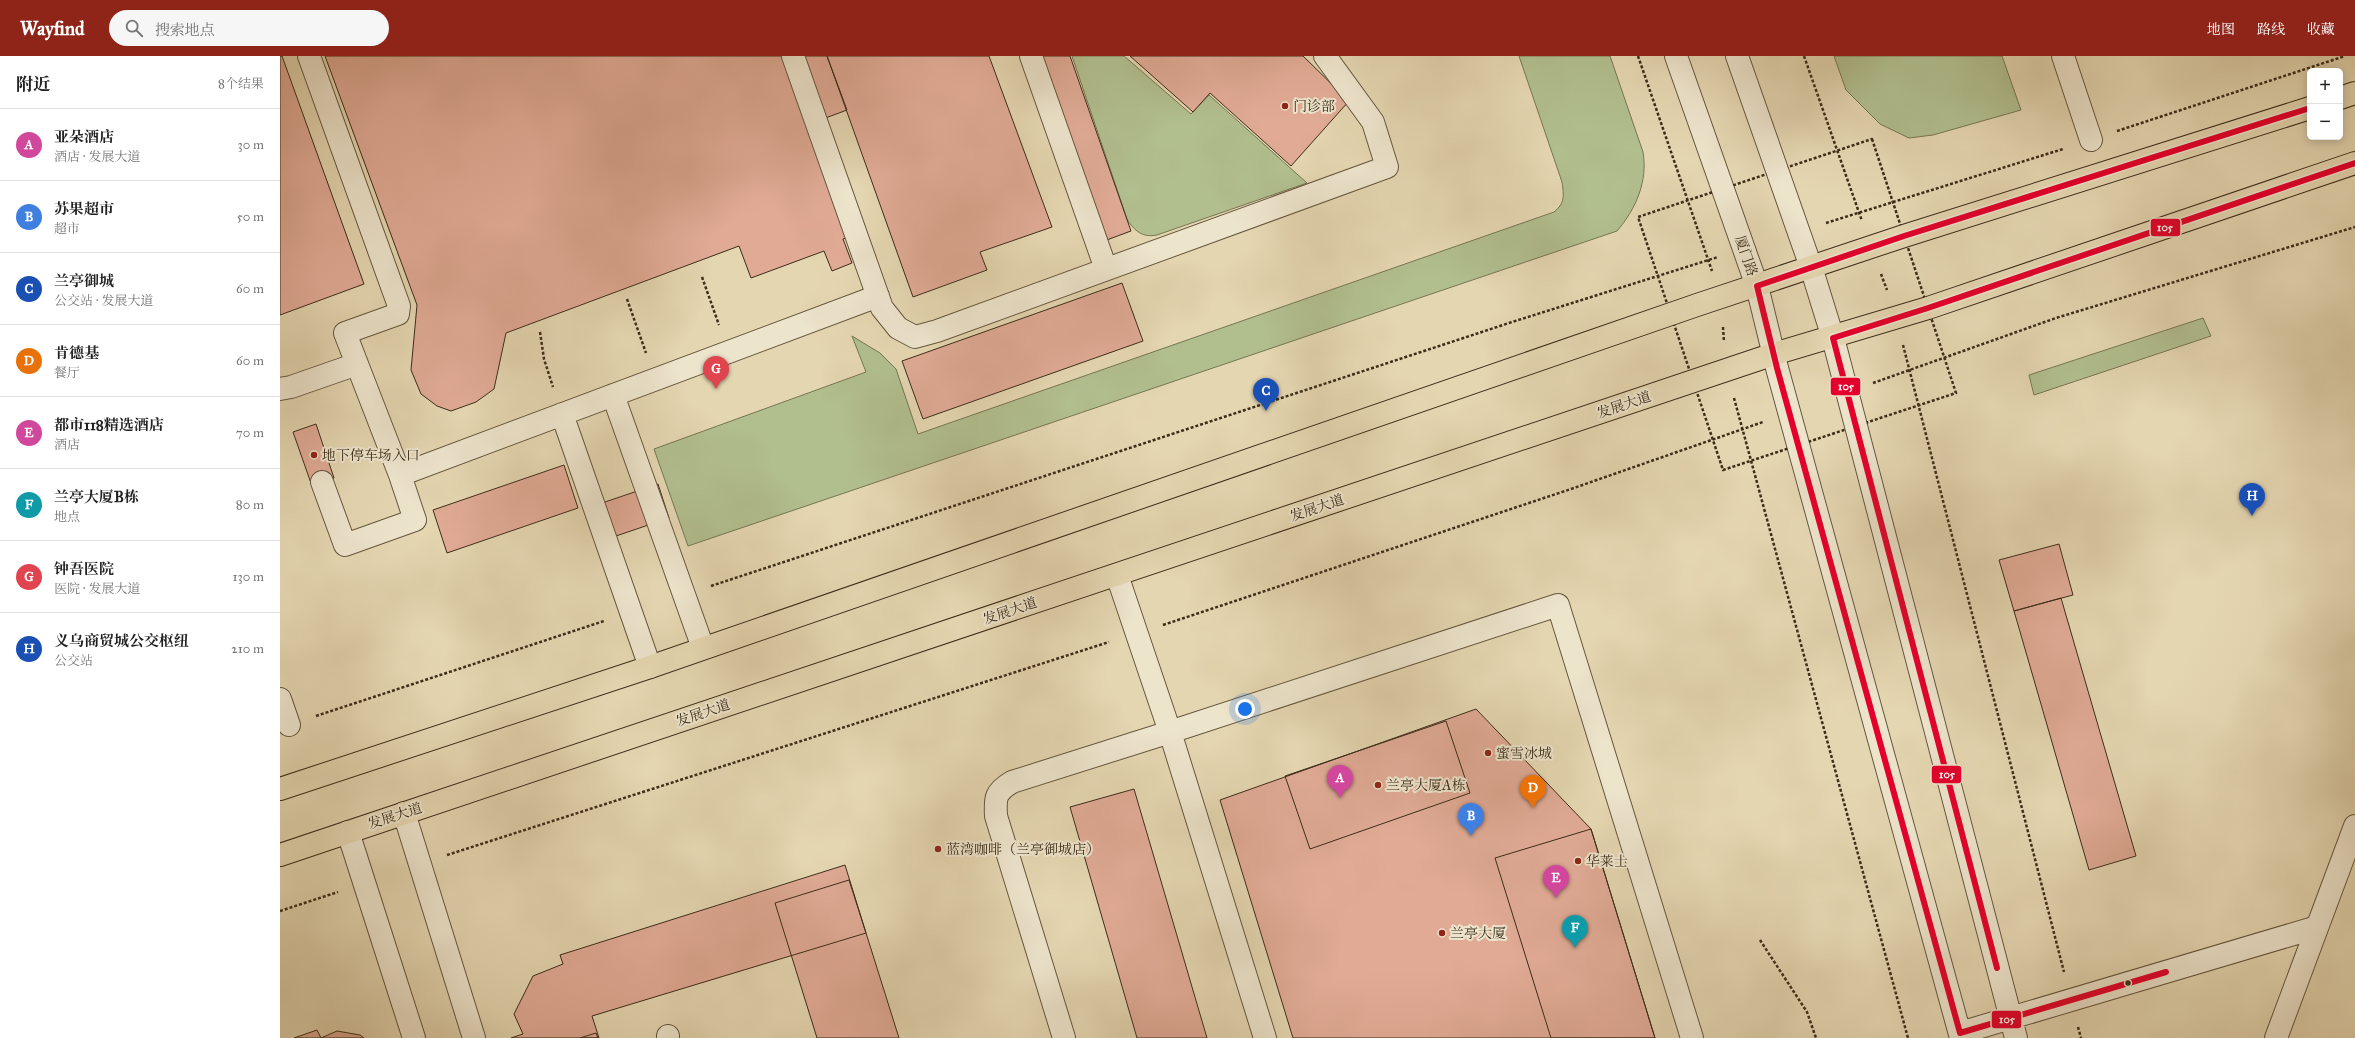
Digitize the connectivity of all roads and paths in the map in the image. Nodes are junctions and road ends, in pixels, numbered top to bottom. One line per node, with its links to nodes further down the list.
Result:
1 (309, 56): 34 (street)
2 (793, 56): 26 (street)
3 (1031, 56): 23 (street)
4 (1325, 56): 23 (street)
5 (1638, 56): 21 (path)
6 (1676, 56): 20 (street, 厦门路)
7 (1737, 56): 18 (street)
8 (1804, 56): 16 (path)
9 (2063, 56): 14 (street)
10 (2345, 56): 14 (path)
11 (2355, 93): 12 (main road)
12 (2343, 97)
13 (2307, 109): 19 (main road)
14 (2091, 140): 16 (path)
15 (2355, 163): 29 (main road, 发展大道)
16 (1859, 213): 18 (path); 19 (path)
17 (2355, 227): 36 (path)
18 (1798, 232): 22 (street)
19 (1872, 247): 22 (main road); 29 (path)
20 (1744, 249): 21 (path); 25 (street, 厦门路)
21 (1708, 260): 27 (path); 47 (path)
22 (1810, 268): 25 (main road); 31 (street)
23 (1106, 269): 26 (street)
24 (702, 277): 32 (path)
25 (1757, 286): 27 (main road); 33 (street, 厦门路)
26 (878, 296): 32 (street)
27 (1720, 298): 35 (path); 50 (main road)
28 (627, 299): 37 (path)
29 (1896, 317): 31 (main road, 发展大道); 36 (path)
30 (540, 332): 42 (path)
31 (1832, 338): 33 (main road, 发展大道); 39 (street)
32 (729, 352): 37 (street)
33 (1774, 354): 35 (main road, 发展大道); 41 (street, 厦门路)
34 (357, 364): 38 (street); 44 (street)
35 (1726, 370): 43 (path); 46 (main road, 发展大道)
36 (1910, 370): 39 (path); 65 (path)
37 (655, 379): 40 (street)
38 (280, 389)
39 (1847, 392): 66 (street)
40 (613, 395): 42 (street); 47 (street)
41 (1790, 412): 43 (path); 67 (street, 厦门路)
42 (562, 414): 44 (street); 48 (street)
43 (1742, 428): 49 (path); 74 (path)
44 (400, 474): 45 (street)
45 (322, 482)
46 (1117, 575): 49 (street); 56 (main road, 发展大道)
47 (684, 595): 50 (street)
48 (631, 612): 51 (street); 53 (path)
49 (1137, 633): 54 (street); 60 (path)
50 (703, 648): 51 (main road)
51 (650, 667): 55 (main road)
52 (280, 699): 53 (street)
53 (289, 725)
54 (1170, 732): 70 (street); 71 (street); 72 (street)
55 (280, 788)
56 (404, 813): 58 (main road, 发展大道); 60 (street)
57 (2355, 826): 63 (street)
58 (348, 832): 59 (main road, 发展大道); 61 (street)
59 (280, 855)
60 (419, 864): 69 (street)
61 (364, 883): 62 (path); 68 (street)
62 (280, 911)
63 (2317, 927): 65 (street); 76 (street)
64 (1760, 940): 73 (path)
65 (2071, 1000): 66 (street); 75 (path)
66 (2013, 1028): 67 (street)
67 (1961, 1035)
68 (414, 1038)
69 (474, 1038)
70 (1064, 1038)
71 (1264, 1038)
72 (1692, 1038)
73 (1816, 1038)
74 (1908, 1038)
75 (2081, 1038)
76 (2276, 1038)

